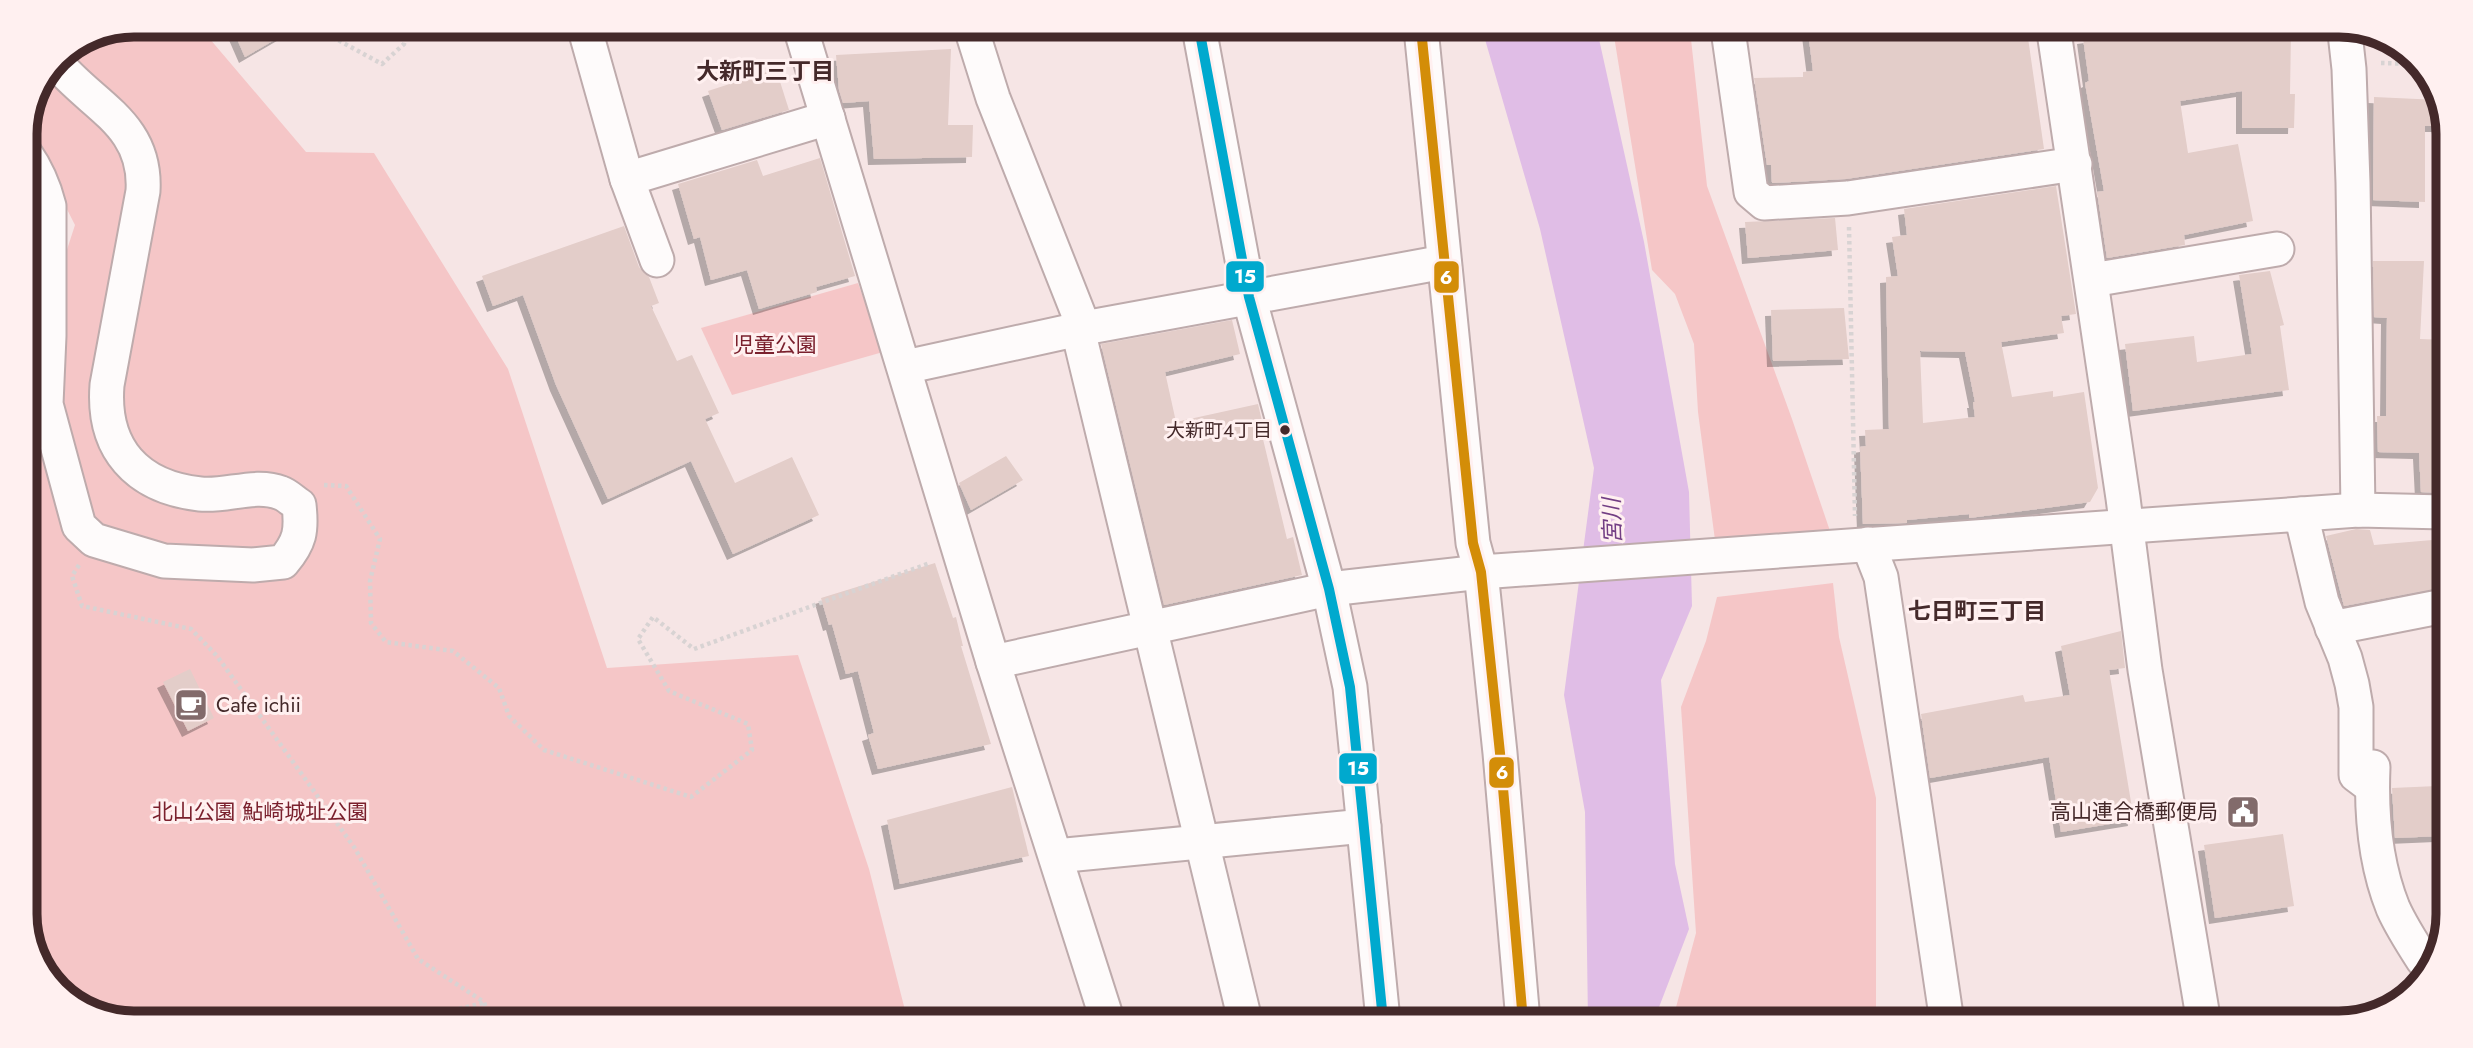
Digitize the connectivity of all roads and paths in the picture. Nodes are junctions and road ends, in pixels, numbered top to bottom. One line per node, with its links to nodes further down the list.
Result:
1 (314, 37): 2 (path)
2 (406, 37)
3 (587, 37): 16 (street)
4 (803, 37): 13 (street)
5 (974, 37): 23 (street)
6 (1201, 37): 22 (street)
7 (1422, 37): 20 (street)
8 (1728, 37): 17 (street)
9 (2055, 37): 14 (street)
10 (2347, 48): 11 (path); 26 (street)
11 (2402, 60)
12 (62, 68): 25 (street)
13 (828, 118): 16 (street); 24 (street)
14 (2075, 164): 17 (street); 21 (street)
15 (37, 170): 30 (street)
16 (627, 179): 19 (street)
17 (1848, 198): 31 (path)
18 (2277, 250): 21 (street)
19 (657, 260)
20 (1444, 262): 22 (street); 33 (street)
21 (2092, 280): 29 (street)
22 (1249, 297): 23 (street); 34 (street)
23 (1081, 329): 24 (street); 36 (street)
24 (905, 367): 32 (street)
25 (282, 493): 30 (street); 32 (path)
26 (2358, 510): 27 (street); 28 (street)
27 (2436, 512)
28 (2301, 514): 29 (street); 37 (street)
29 (2127, 525): 31 (street); 54 (street)
30 (94, 540): 45 (path)
31 (1855, 545): 33 (street); 53 (street)
32 (960, 552): 38 (street)
33 (1491, 572): 34 (street); 52 (street)
34 (1328, 589): 36 (street); 41 (street)
35 (2436, 608): 37 (street)
36 (1148, 628): 38 (street); 42 (street)
37 (2332, 628): 40 (street)
38 (993, 662): 43 (street)
39 (2374, 751): 40 (street)
40 (2372, 788): 44 (street)
41 (1364, 826): 42 (street); 51 (street)
42 (1202, 842): 43 (street); 50 (street)
43 (1056, 856): 49 (street)
44 (2423, 960)
45 (484, 1002): 46 (path); 47 (path); 48 (path)
46 (449, 1011)
47 (479, 1011)
48 (487, 1011)
49 (1104, 1011)
50 (1243, 1011)
51 (1382, 1011)
52 (1522, 1011)
53 (1945, 1011)
54 (2202, 1011)

